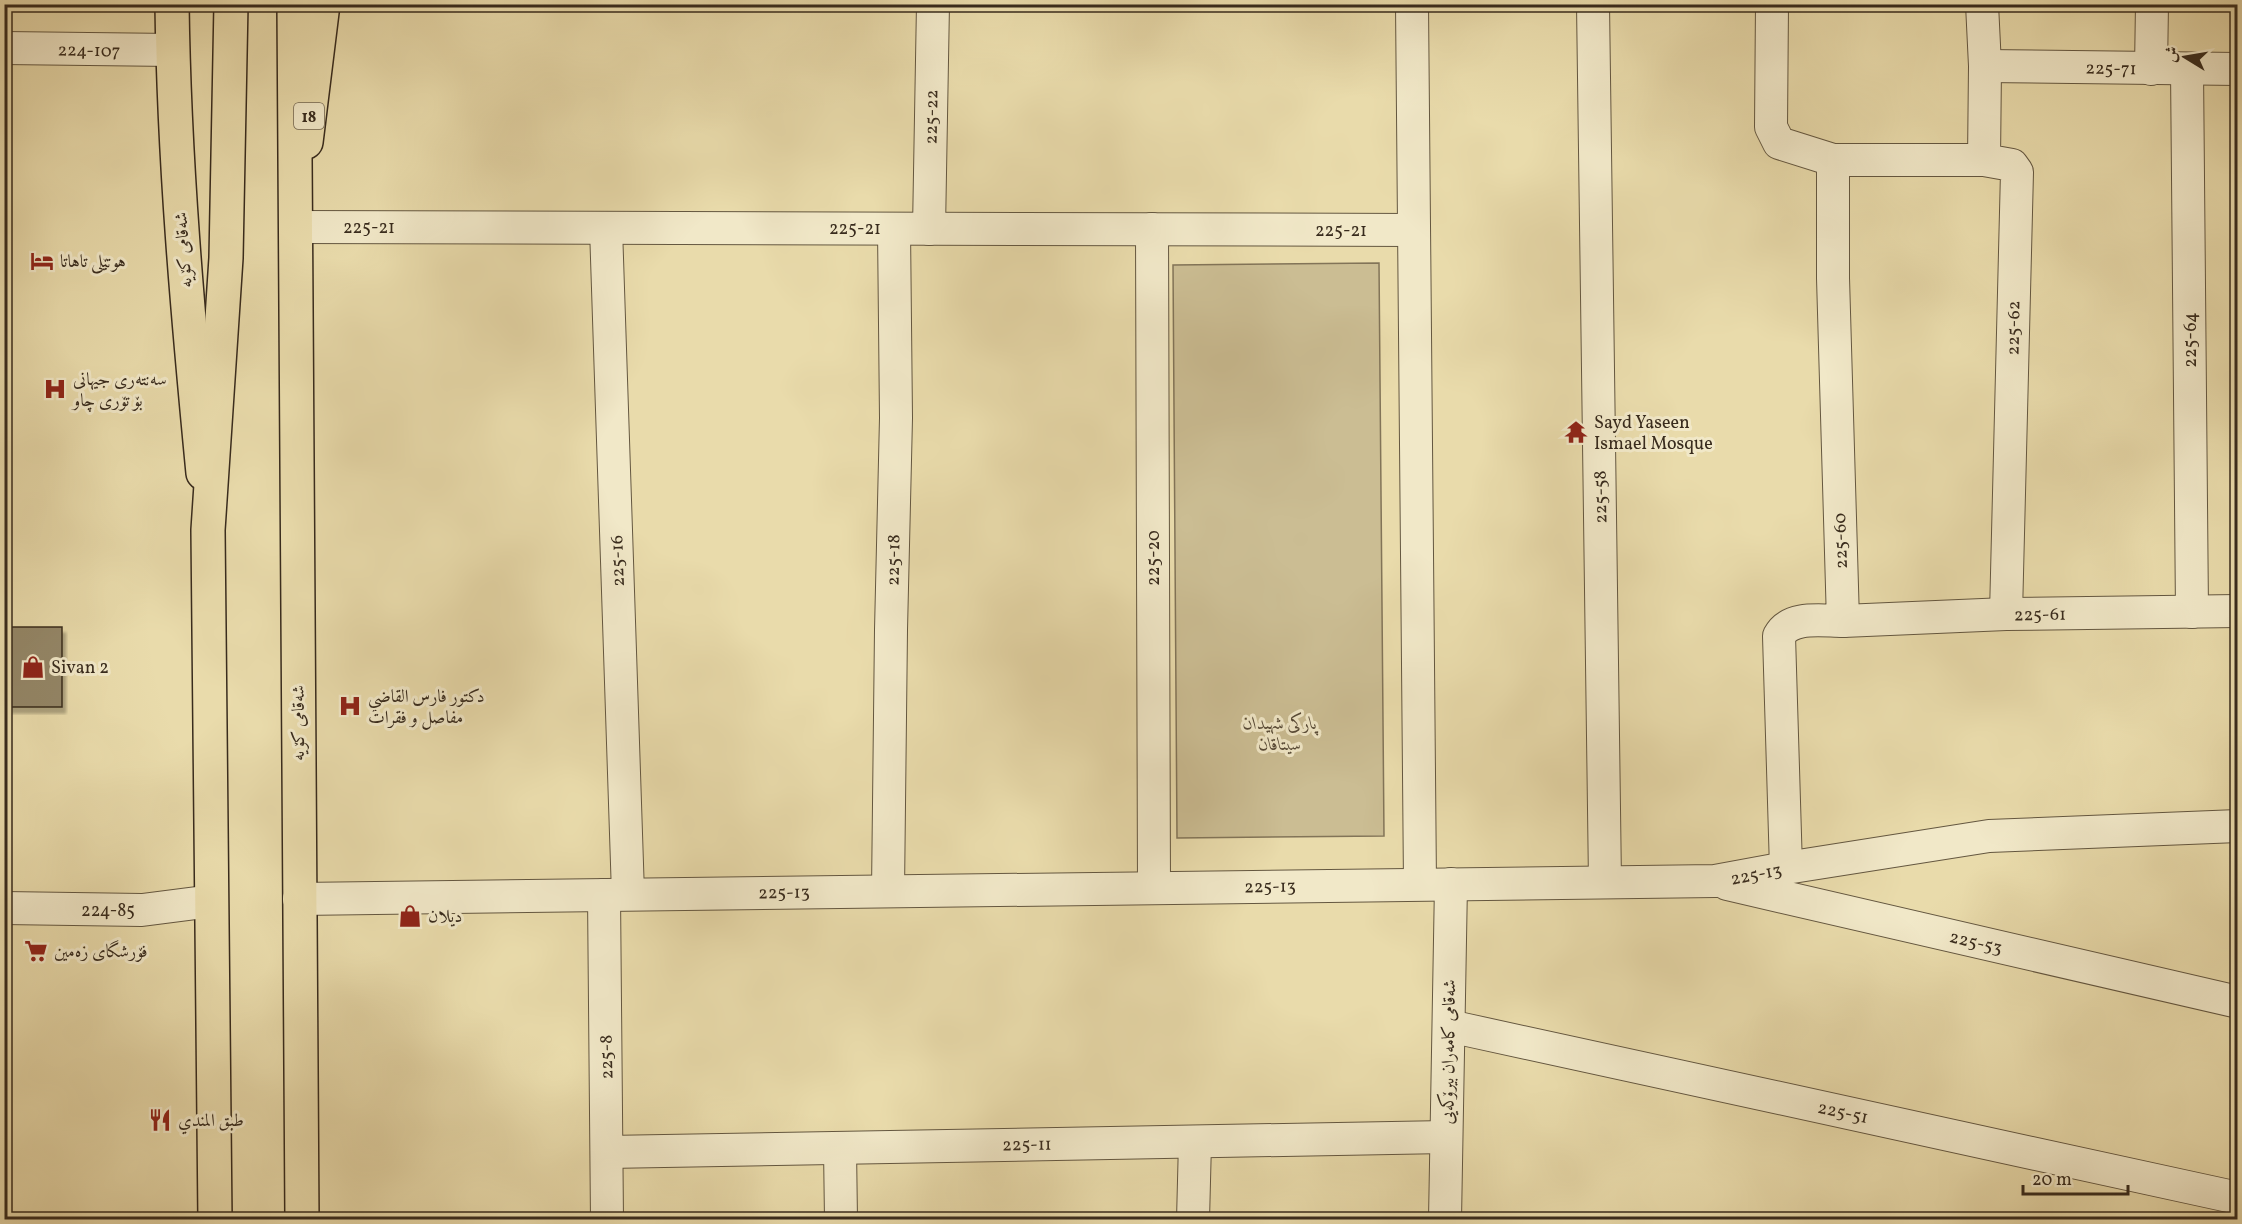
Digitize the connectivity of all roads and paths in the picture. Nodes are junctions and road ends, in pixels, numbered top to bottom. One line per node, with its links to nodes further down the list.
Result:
1 (172, 4): 12 (main road, شەقامی کۆیە)
2 (231, 4): 25 (main road, شەقامی کۆیە)
3 (294, 4): 19 (main road, شەقامی کۆیە)
4 (322, 4): 19 (main road, شەقامی کۆیە / 18)
5 (933, 4): 22 (street, 225-22)
6 (1412, 4): 24 (street)
7 (1593, 4): 33 (street, 225-58)
8 (1772, 4): 17 (street, 225-62)
9 (1982, 4): 13 (street)
10 (2152, 4): 14 (street)
11 (4, 48): 12 (street, 224-107)
12 (173, 50): 25 (main road, شەقامی کۆیە)
13 (1985, 66): 14 (street, 225-71); 18 (street)
14 (2151, 69): 15 (street, 225-71)
15 (2187, 69): 16 (street, 225-71); 27 (street, 225-64)
16 (2238, 69)
17 (1833, 160): 18 (street, 225-62); 29 (street, 225-60)
18 (1984, 160): 28 (street, 225-62)
19 (295, 227): 20 (street, 225-21); 39 (main road, شەقامی کۆیە)
20 (606, 228): 21 (street, 225-21); 38 (street, 225-16)
21 (894, 229): 22 (street, 225-21); 37 (street, 225-18)
22 (929, 229): 23 (street, 225-21)
23 (1152, 229): 24 (street, 225-21); 36 (street, 225-20)
24 (1414, 230): 34 (street)
25 (208, 530): 40 (main road, شەقامی کۆیە)
26 (2238, 611): 27 (street, 225-61)
27 (2192, 612): 28 (street, 225-61)
28 (2006, 614): 29 (street, 225-61)
29 (1843, 621): 31 (street)
30 (2238, 826): 31 (street, 225-13)
31 (1786, 868): 32 (street, 225-13)
32 (1715, 881): 33 (street, 225-13); 42 (street, 225-53)
33 (1605, 882): 35 (street, 225-13)
34 (1420, 884): 35 (street, 225-13); 36 (street, 225-13)
35 (1451, 884): 43 (street, شه‌قامی كامەران بیرۆكەیی)
36 (1154, 888): 37 (street, 225-13)
37 (888, 891): 38 (street, 225-13)
38 (616, 894): 39 (street, 225-13); 47 (street, 225-8)
39 (300, 899): 50 (main road, شەقامی کۆیە)
40 (212, 901): 41 (street, 224-85); 49 (main road, شەقامی کۆیە)
41 (4, 908)
42 (2238, 1002)
43 (1449, 1026): 44 (street, شه‌قامی كامەران بیرۆكەیی); 48 (street, 225-51)
44 (1446, 1137): 45 (street, 225-11); 54 (street, شه‌قامی كامەران بیرۆكەیی)
45 (1195, 1142): 46 (street, 225-11); 53 (street)
46 (840, 1148): 47 (street, 225-11); 52 (street)
47 (607, 1152): 51 (street, 225-8)
48 (2238, 1198)
49 (214, 1220)
50 (302, 1220)
51 (607, 1220)
52 (841, 1220)
53 (1193, 1220)
54 (1445, 1220)

